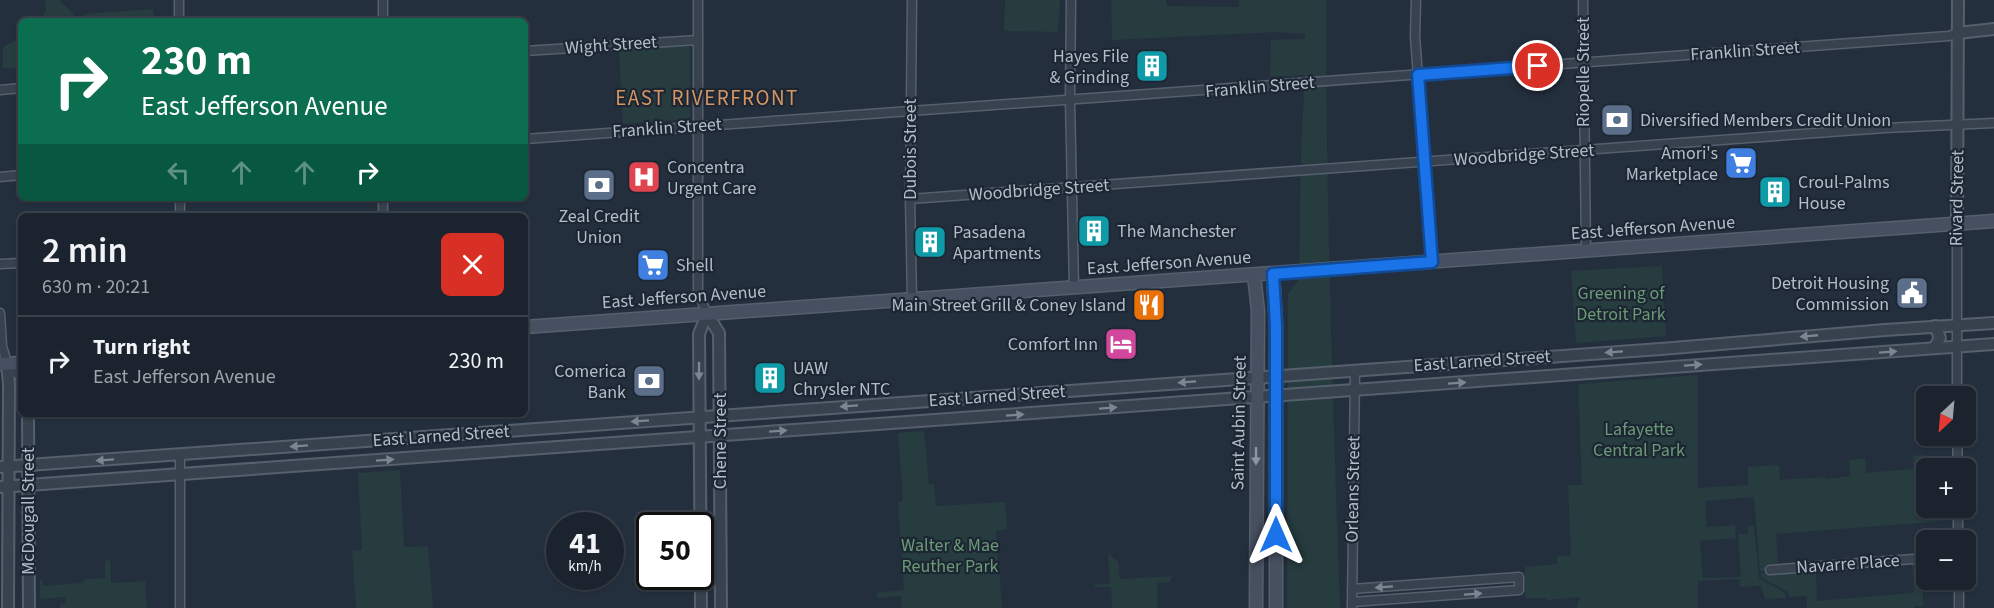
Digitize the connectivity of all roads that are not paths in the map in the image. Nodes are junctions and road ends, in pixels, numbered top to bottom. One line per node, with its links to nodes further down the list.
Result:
1 (179, 0): 9 (street)
2 (383, 0): 10 (street)
3 (698, 0): 13 (street, Chene Street)
4 (912, 0): 20 (street, Dubois Street)
5 (1071, 0): 19 (street)
6 (1416, 0): 16 (street)
7 (1582, 0): 15 (street, Riopelle Street)
8 (1958, 0): 12 (street, Rivard Street)
9 (179, 18)
10 (383, 18)
11 (1994, 29): 12 (street, Franklin Street)
12 (1958, 33): 15 (street, Franklin Street); 22 (street, Rivard Street)
13 (698, 39): 14 (street, Wight Street); 23 (street, Chene Street)
14 (528, 51)
15 (1583, 63): 16 (street, Franklin Street); 25 (street, Riopelle Street)
16 (1418, 75): 19 (street, Franklin Street); 26 (street)
17 (18, 88): 18 (street)
18 (0, 90)
19 (1070, 100): 20 (street, Franklin Street); 29 (street)
20 (910, 111): 23 (street, Franklin Street); 30 (street, Dubois Street)
21 (1994, 123): 22 (street, Woodbridge Street)
22 (1959, 124): 25 (street, Woodbridge Street); 32 (street, Rivard Street)
23 (698, 126): 24 (street, Franklin Street); 44 (street, Chene Street)
24 (528, 139)
25 (1583, 150): 26 (street, Woodbridge Street); 33 (street, Riopelle Street)
26 (1425, 162): 29 (street, Woodbridge Street); 34 (street)
27 (18, 175): 28 (street)
28 (0, 177)
29 (1072, 188): 30 (street, Woodbridge Street); 39 (street)
30 (910, 199): 40 (street, Dubois Street)
31 (1994, 221): 32 (main road, East Jefferson Avenue)
32 (1957, 224): 33 (main road, East Jefferson Avenue); 46 (street, Rivard Street)
33 (1586, 251): 34 (main road, East Jefferson Avenue)
34 (1432, 262): 37 (main road, East Jefferson Avenue)
35 (18, 263): 36 (street)
36 (0, 264)
37 (1273, 274): 38 (main road, East Jefferson Avenue); 41 (main road, Saint Aubin Street)
38 (1254, 275): 39 (main road, East Jefferson Avenue); 42 (main road, Saint Aubin Street)
39 (1074, 288): 40 (main road, East Jefferson Avenue)
40 (912, 299): 44 (main road, East Jefferson Avenue)
41 (1274, 303): 42 (main road); 56 (main road, Saint Aubin Street)
42 (1257, 305): 55 (main road, Saint Aubin Street)
43 (0, 313): 57 (street)
44 (707, 314): 48 (main road, East Jefferson Avenue); 50 (street, Chene Street); 51 (street, Chene Street)
45 (1994, 323): 46 (street, East Larned Street)
46 (1956, 325): 47 (street, East Larned Street); 52 (street, Rivard Street)
47 (1935, 326): 53 (street); 54 (street, East Larned Street, one-way to 54)
48 (528, 327)
49 (1994, 344): 52 (street, East Larned Street)
50 (699, 346): 51 (street); 72 (street, Chene Street, one-way to 72)
51 (719, 346): 73 (street, Chene Street)
52 (1956, 346): 53 (street, East Larned Street); 68 (street, Rivard Street)
53 (1934, 348): 60 (street, East Larned Street, one-way to 53)
54 (1661, 349): 58 (street, East Larned Street, one-way to 58); 60 (street)
55 (1257, 356): 56 (main road); 64 (main road, Saint Aubin Street)
56 (1276, 357): 63 (main road, Saint Aubin Street)
57 (4, 364): 62 (street); 74 (street, McDougall Street)
58 (1431, 364): 59 (street, East Larned Street); 66 (street)
59 (1377, 368): 61 (street, East Larned Street); 69 (street)
60 (1662, 368): 66 (street, East Larned Street, one-way to 60)
61 (1355, 370): 63 (street, East Larned Street); 71 (street, Orleans Street)
62 (18, 374)
63 (1276, 376): 64 (street, East Larned Street); 75 (main road, Saint Aubin Street)
64 (1257, 377): 65 (street, East Larned Street); 77 (main road, Saint Aubin Street)
65 (1237, 378): 67 (street, East Larned Street, one-way to 67); 78 (street)
66 (1433, 384): 69 (street, East Larned Street)
67 (1137, 386): 76 (street, East Larned Street); 79 (street)
68 (1957, 386)
69 (1377, 388): 71 (street, East Larned Street)
70 (18, 390): 74 (street)
71 (1354, 390): 75 (street, East Larned Street); 122 (street, Orleans Street)
72 (699, 392): 73 (street); 84 (street, Chene Street)
73 (719, 393): 81 (street, Chene Street)
74 (8, 396): 93 (street, McDougall Street)
75 (1276, 396): 77 (street, East Larned Street); 82 (main road, Saint Aubin Street)
76 (980, 397): 80 (street, East Larned Street, one-way to 80); 85 (street)
77 (1257, 397): 78 (street, East Larned Street); 86 (main road, Saint Aubin Street)
78 (1238, 399): 79 (street, East Larned Street)
79 (1138, 406): 85 (street, East Larned Street, one-way to 79)
80 (742, 414): 81 (street, East Larned Street); 89 (street)
81 (719, 415): 84 (street, East Larned Street); 90 (street, Chene Street)
82 (1276, 416): 86 (main road); 118 (main road, Saint Aubin Street)
83 (28, 417): 94 (street, McDougall Street)
84 (699, 417): 87 (street, East Larned Street); 91 (street, Chene Street)
85 (982, 417): 89 (street, East Larned Street, one-way to 85)
86 (1257, 417): 117 (main road, Saint Aubin Street, one-way to 117)
87 (681, 418): 88 (street, East Larned Street, one-way to 88); 92 (street)
88 (473, 434): 95 (street, East Larned Street); 97 (street)
89 (743, 434): 90 (street, East Larned Street)
90 (720, 435): 91 (street, East Larned Street); 101 (street, Chene Street)
91 (699, 437): 92 (street, East Larned Street); 100 (street, Chene Street)
92 (680, 438): 97 (street, East Larned Street)
93 (8, 442): 94 (street); 105 (street, McDougall Street)
94 (28, 442): 104 (street, McDougall Street)
95 (333, 444): 96 (street, East Larned Street, one-way to 96); 103 (street)
96 (202, 453): 98 (street, East Larned Street); 106 (street)
97 (474, 453): 103 (street, East Larned Street, one-way to 97)
98 (180, 454): 99 (street, East Larned Street); 107 (street)
99 (161, 456): 102 (street, East Larned Street, one-way to 102); 108 (street)
100 (700, 458): 101 (street); 114 (street, Chene Street)
101 (719, 459): 116 (street, Chene Street)
102 (51, 464): 104 (street, East Larned Street); 109 (street)
103 (334, 464): 106 (street, East Larned Street)
104 (27, 465): 105 (street, East Larned Street); 110 (street, McDougall Street)
105 (4, 467): 111 (street, McDougall Street)
106 (203, 473): 107 (street, East Larned Street)
107 (180, 474): 108 (street, East Larned Street); 129 (street)
108 (160, 476): 109 (street, East Larned Street)
109 (51, 484): 110 (street, East Larned Street)
110 (28, 485): 111 (street, East Larned Street); 113 (street, McDougall Street)
111 (4, 487): 112 (street, McDougall Street)
112 (8, 507): 113 (street); 127 (street, McDougall Street)
113 (28, 510): 128 (street, McDougall Street)
114 (701, 512)
115 (714, 545): 116 (street)
116 (721, 545): 131 (street, Chene Street)
117 (1256, 555): 118 (main road); 132 (main road, Saint Aubin Street)
118 (1276, 555): 133 (main road, Saint Aubin Street)
119 (1916, 559): 120 (street, Navarre Place)
120 (1770, 570)
121 (1439, 583): 122 (street, one-way to 122); 125 (street); 125 (street, one-way to 121)
122 (1352, 589): 126 (street, Orleans Street)
123 (701, 590): 130 (street, Chene Street)
124 (1959, 590): 134 (street)
125 (1440, 596): 126 (street)
126 (1352, 605)
127 (8, 608)
128 (29, 608)
129 (180, 608)
130 (701, 608)
131 (721, 608)
132 (1256, 608)
133 (1276, 608)
134 (1959, 608)

